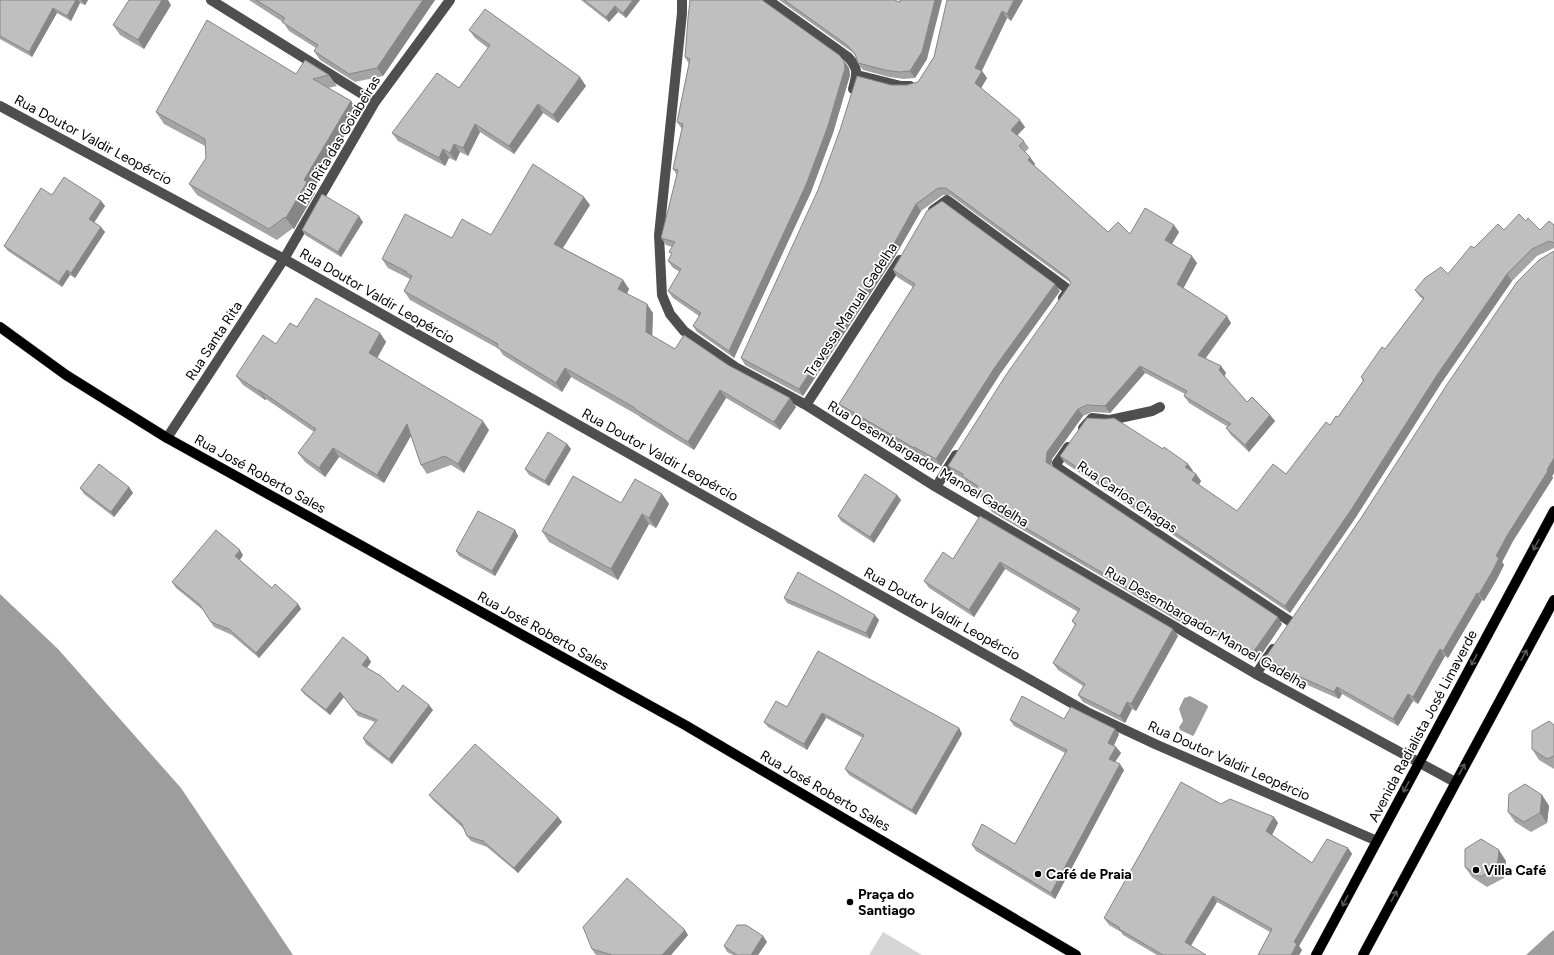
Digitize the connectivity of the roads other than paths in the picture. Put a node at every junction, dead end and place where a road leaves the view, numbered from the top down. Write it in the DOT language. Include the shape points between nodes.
graph roads {
  1 [pos="211,0"];
  2 [pos="450,0"];
  3 [pos="682,0"];
  4 [pos="768,0"];
  5 [pos="857,75"];
  6 [pos="919,84"];
  7 [pos="850,98"];
  8 [pos="375,102"];
  9 [pos="0,106"];
  10 [pos="928,214"];
  11 [pos="904,254"];
  12 [pos="284,259"];
  13 [pos="1055,309"];
  14 [pos="0,327"];
  15 [pos="806,405"];
  16 [pos="1160,407"];
  17 [pos="167,438"];
  18 [pos="960,449"];
  19 [pos="936,488"];
  20 [pos="1554,510"];
  21 [pos="1554,600"];
  22 [pos="1291,622"];
  23 [pos="1278,642"];
  24 [pos="1256,674"];
  25 [pos="1419,764"];
  26 [pos="1455,782"];
  27 [pos="1378,841"];
  28 [pos="1076,955"];
  29 [pos="1316,955"];
  30 [pos="1363,955"];
  1 -- 8 [label="street"];
  2 -- 8 [label="street, Rua Rita das Goiabeiras"];
  3 -- 15 [label="street, Rua Desembargador Manoel Gadelha" via="659,235 662,295 670,314 684,331"];
  4 -- 5 [label="street" via="848,57 855,65"];
  5 -- 6 [label="street" via="901,86"];
  5 -- 7 [label="street"];
  8 -- 12 [label="street, Rua Rita das Goiabeiras"];
  9 -- 12 [label="street, Rua Doutor Valdir Leopércio"];
  10 -- 13 [label="street" via="947,200 1069,290"];
  11 -- 15 [label="street, Travessa Manual Gadelha"];
  12 -- 17 [label="street, Rua Santa Rita"];
  12 -- 27 [label="street, Rua Doutor Valdir Leopércio" via="1089,713"];
  14 -- 17 [label="main road, Rua José Roberto Sales" via="66,375"];
  15 -- 19 [label="street, Rua Desembargador Manoel Gadelha"];
  16 -- 22 [label="street, Rua Carlos Chagas" via="1110,420 1088,420 1057,466"];
  17 -- 28 [label="main road, Rua José Roberto Sales" via="685,725"];
  18 -- 19 [label="street"];
  19 -- 24 [label="street, Rua Desembargador Manoel Gadelha"];
  20 -- 25 [label="main road, Avenida Radialista José Limaverde, one-way"];
  26 -- 21 [label="main road, one-way"];
  23 -- 24 [label="street"];
  24 -- 25 [label="street, Rua Desembargador Manoel Gadelha"];
  25 -- 26 [label="street, Rua Desembargador Manoel Gadelha"];
  25 -- 27 [label="main road, Avenida Radialista José Limaverde, one-way"];
  30 -- 26 [label="main road, one-way"];
  27 -- 29 [label="main road, Avenida Radialista José Limaverde, one-way"];
}
